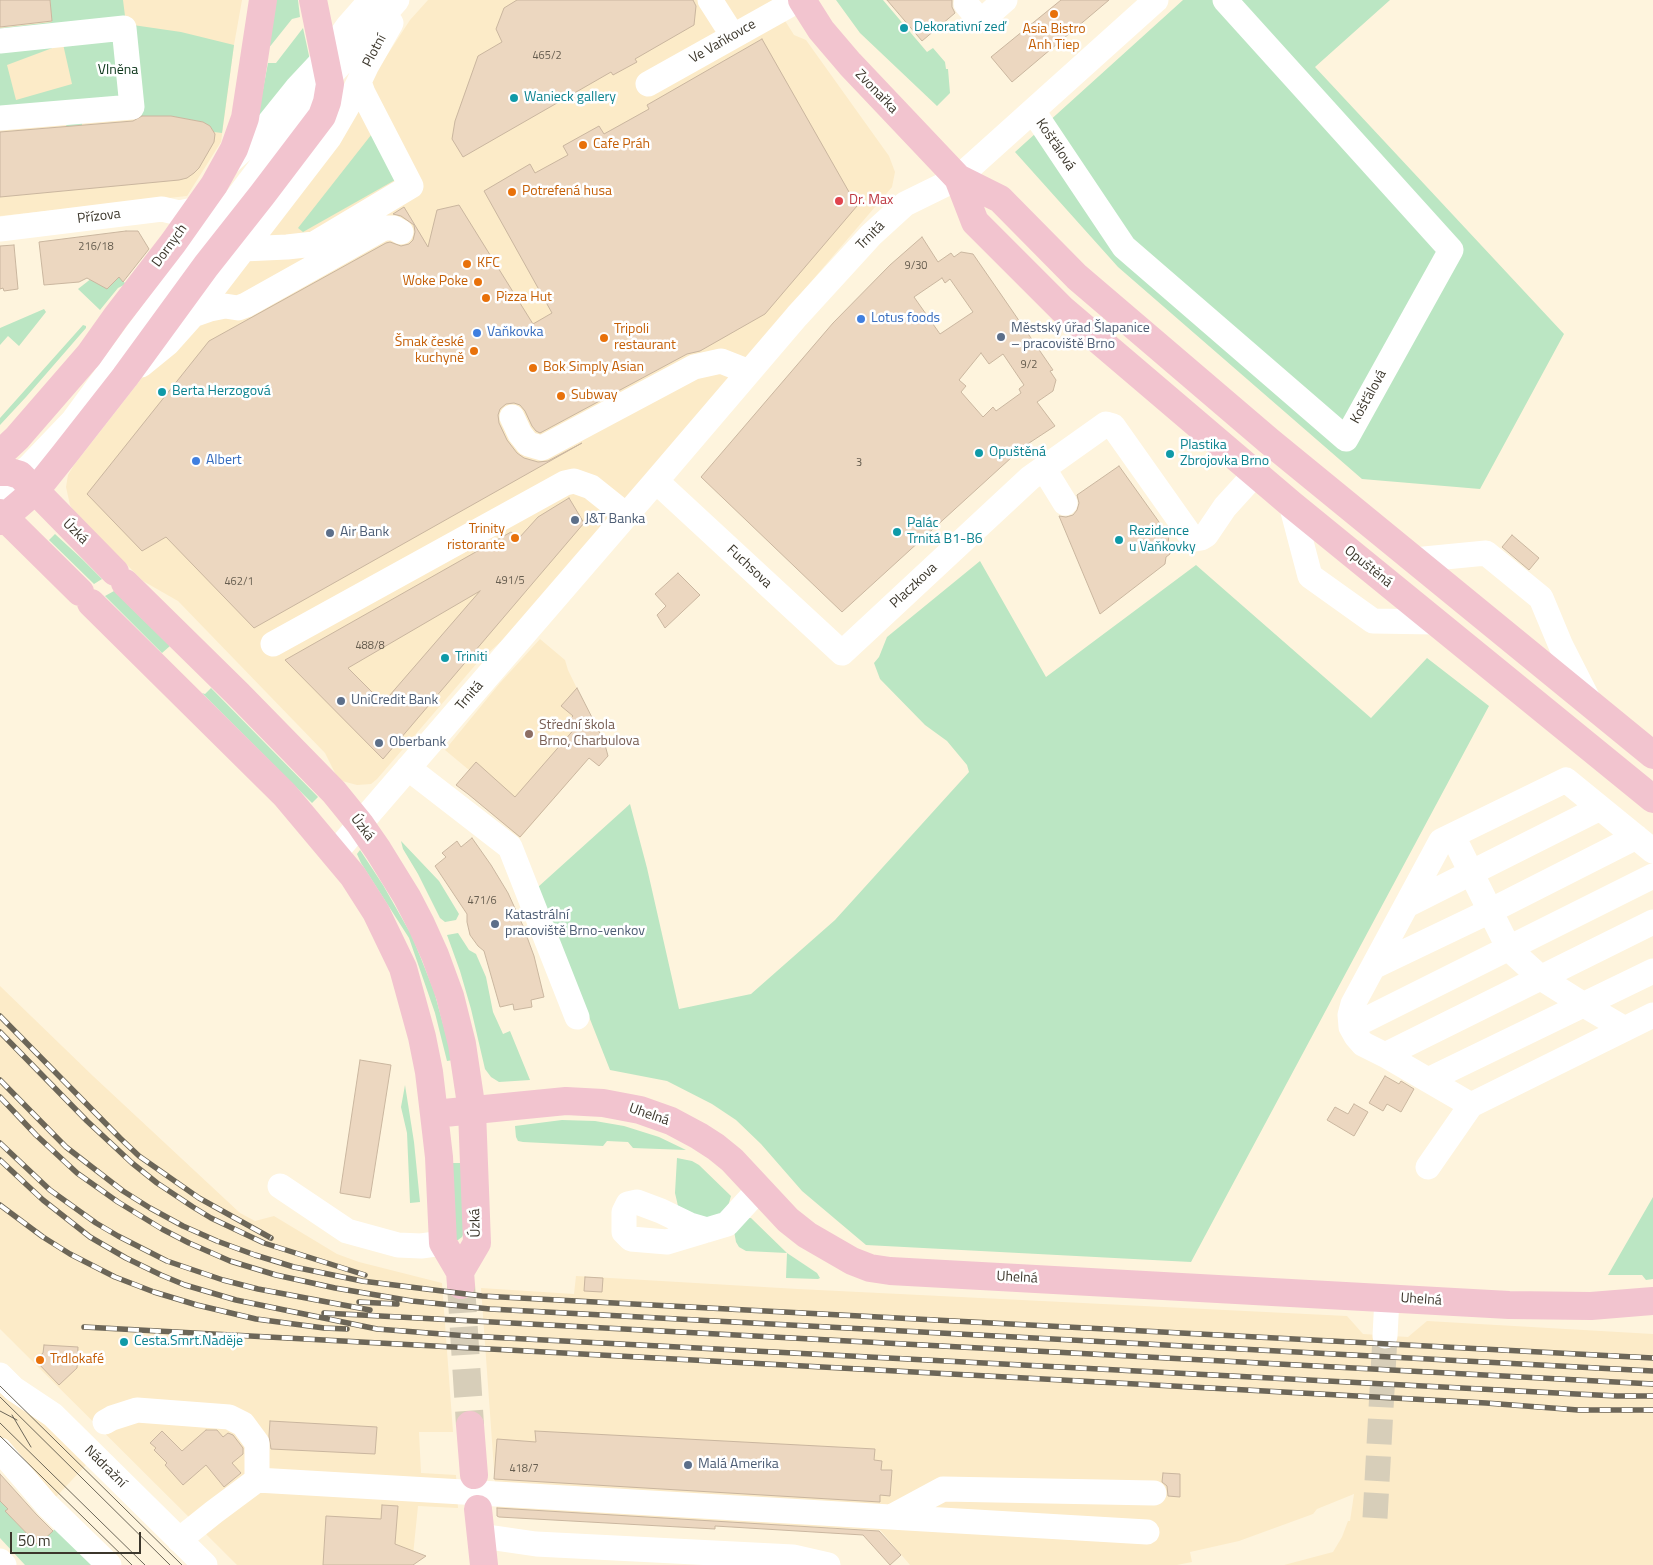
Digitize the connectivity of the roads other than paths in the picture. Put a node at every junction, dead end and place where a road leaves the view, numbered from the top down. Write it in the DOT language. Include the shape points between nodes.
graph roads {
  1 [pos="263,0"];
  2 [pos="313,0"];
  3 [pos="371,0"];
  4 [pos="384,0"];
  5 [pos="397,0"];
  6 [pos="411,0"];
  7 [pos="710,0"];
  8 [pos="798,0"];
  9 [pos="802,0"];
  10 [pos="1005,0"];
  11 [pos="1156,0"];
  12 [pos="1224,0"];
  13 [pos="966,4"];
  14 [pos="733,36"];
  15 [pos="0,41"];
  16 [pos="325,69"];
  17 [pos="359,82"];
  18 [pos="648,84"];
  19 [pos="347,107"];
  20 [pos="1033,111"];
  21 [pos="322,116"];
  22 [pos="0,118"];
  23 [pos="226,165"];
  24 [pos="958,178"];
  25 [pos="198,209"];
  26 [pos="0,229"];
  27 [pos="401,232"];
  28 [pos="243,249"];
  29 [pos="220,279"];
  30 [pos="225,306"];
  31 [pos="193,315"];
  32 [pos="749,372"];
  33 [pos="121,382"];
  34 [pos="512,417"];
  35 [pos="1037,473"];
  36 [pos="1254,474"];
  37 [pos="9,476"];
  38 [pos="656,482"];
  39 [pos="1065,503"];
  40 [pos="1290,504"];
  41 [pos="626,515"];
  42 [pos="1,517"];
  43 [pos="1414,560"];
  44 [pos="1435,622"];
  45 [pos="273,644"];
  46 [pos="842,653"];
  47 [pos="1590,703"];
  48 [pos="1653,755"];
  49 [pos="408,768"];
  50 [pos="1653,799"];
  51 [pos="1600,808"];
  52 [pos="360,824"];
  53 [pos="1453,836"];
  54 [pos="1645,844"];
  55 [pos="335,853"];
  56 [pos="1471,873"];
  57 [pos="1653,876"];
  58 [pos="1407,906"];
  59 [pos="1490,911"];
  60 [pos="1653,922"];
  61 [pos="1509,949"];
  62 [pos="1373,967"];
  63 [pos="1653,971"];
  64 [pos="1541,978"];
  65 [pos="1584,1005"];
  66 [pos="1653,1015"];
  67 [pos="577,1017"];
  68 [pos="1351,1027"];
  69 [pos="1625,1029"];
  70 [pos="1385,1055"];
  71 [pos="1428,1080"];
  72 [pos="1472,1106"];
  73 [pos="472,1111"];
  74 [pos="434,1114"];
  75 [pos="1428,1167"];
  76 [pos="280,1186"];
  77 [pos="759,1190"];
  78 [pos="707,1230"];
  79 [pos="443,1243"];
  80 [pos="1387,1298"];
  81 [pos="1653,1301"];
  82 [pos="1385,1336"];
  83 [pos="0,1375"];
  84 [pos="105,1422"];
  85 [pos="470,1425"];
  86 [pos="0,1450"];
  87 [pos="257,1480"];
  88 [pos="466,1484"];
  89 [pos="1154,1493"];
  90 [pos="487,1502"];
  91 [pos="891,1518"];
  92 [pos="1147,1532"];
  93 [pos="481,1536"];
  94 [pos="179,1540"];
  95 [pos="537,1555"];
  96 [pos="0,1561"];
  97 [pos="4,1565"];
  98 [pos="109,1565"];
  99 [pos="205,1565"];
  100 [pos="484,1565"];
  101 [pos="828,1565"];
  1 -- 23 [label="main road, Dornych" via="245,118"];
  2 -- 16 [label="main road, Dornych"];
  3 -- 16 [label="street" via="348,26"];
  4 -- 16 [label="street"];
  5 -- 16 [label="street"];
  6 -- 17 [label="street, Plotní" via="385,33"];
  7 -- 14 [label="street"];
  8 -- 14 [label="street, Ve Vaňkovce"];
  9 -- 24 [label="main road, Zvonařka" via="850,64"];
  10 -- 13 [label="street" via="982,18 977,17"];
  11 -- 20 [label="street, Trnitá"];
  12 -- 20 [label="street, Košťálová" via="1451,250 1346,439 1124,247"];
  14 -- 18 [label="street, Ve Vaňkovce"];
  15 -- 22 [label="street" via="124,28 132,107"];
  16 -- 21 [label="main road, Dornych" via="329,91"];
  16 -- 23 [label="street" via="297,88 260,134"];
  16 -- 37 [label="street" via="225,214 73,421"];
  17 -- 19 [label="street, Plotní"];
  17 -- 28 [label="street" via="411,186 314,244"];
  19 -- 21 [label="street"];
  19 -- 28 [label="street, Dornych" via="329,138"];
  20 -- 24 [label="street, Trnitá"];
  21 -- 33 [label="main road, Dornych"];
  23 -- 25 [label="main road, Dornych"];
  24 -- 32 [label="street, Trnitá" via="905,204 871,235"];
  24 -- 36 [label="main road, Opuštěná" via="975,222 1062,309"];
  24 -- 43 [label="main road" via="1000,199 1077,277"];
  25 -- 26 [label="street, Přízova" via="179,213 162,209"];
  25 -- 37 [label="main road, Dornych" via="89,355 18,438"];
  27 -- 30 [label="street" via="394,228 380,230 246,305 238,308"];
  28 -- 29 [label="street, Dornych"];
  29 -- 30 [label="street"];
  29 -- 31 [label="street, Dornych"];
  30 -- 31 [label="street"];
  31 -- 33 [label="street, Dornych" via="168,343"];
  32 -- 34 [label="street" via="721,360 694,367 542,448 528,444"];
  32 -- 38 [label="street, Trnitá"];
  33 -- 37 [label="main road, Dornych"];
  35 -- 36 [label="street, Placzkova" via="1106,424 1113,426 1195,539 1210,530"];
  35 -- 39 [label="street"];
  35 -- 46 [label="street, Placzkova"];
  36 -- 40 [label="main road, Opuštěná"];
  37 -- 42 [label="main road, Dornych"];
  37 -- 52 [label="main road, Úzká" via="120,578 300,756"];
  38 -- 41 [label="street, Trnitá"];
  38 -- 46 [label="street, Fuchsova"];
  40 -- 44 [label="main road, Opuštěná"];
  40 -- 44 [label="street" via="1310,576 1373,621"];
  41 -- 45 [label="street" via="591,487 574,481 565,483"];
  41 -- 49 [label="street, Trnitá"];
  42 -- 55 [label="main road, Úzká" via="284,795"];
  43 -- 47 [label="main road"];
  43 -- 47 [label="street" via="1486,553 1493,558 1541,598"];
  44 -- 50 [label="main road, Opuštěná"];
  47 -- 48 [label="main road"];
  49 -- 52 [label="street, Trnitá"];
  49 -- 67 [label="street" via="510,847"];
  51 -- 53 [label="street" via="1566,780"];
  51 -- 54 [label="street"];
  51 -- 56 [label="street"];
  52 -- 55 [label="street, Trnitá"];
  52 -- 73 [label="main road, Úzká" via="407,898 435,955 462,1044"];
  53 -- 56 [label="street"];
  53 -- 58 [label="street" via="1441,841"];
  54 -- 59 [label="street"];
  55 -- 74 [label="main road, Úzká" via="376,912 403,968 428,1061"];
  56 -- 58 [label="street"];
  56 -- 59 [label="street"];
  57 -- 61 [label="street"];
  58 -- 62 [label="street"];
  59 -- 61 [label="street"];
  59 -- 62 [label="street"];
  60 -- 64 [label="street"];
  61 -- 64 [label="street"];
  61 -- 68 [label="street"];
  62 -- 68 [label="street" via="1353,1004"];
  63 -- 65 [label="street"];
  64 -- 65 [label="street"];
  64 -- 70 [label="street"];
  65 -- 69 [label="street"];
  65 -- 71 [label="street"];
  66 -- 69 [label="street"];
  68 -- 70 [label="street" via="1363,1044"];
  69 -- 72 [label="street"];
  70 -- 71 [label="street"];
  71 -- 72 [label="street"];
  72 -- 75 [label="street"];
  73 -- 74 [label="main road, Uhelná"];
  73 -- 77 [label="main road, Uhelná" via="566,1101 640,1110 699,1136 732,1160"];
  73 -- 79 [label="main road, Úzká" via="478,1243 460,1279"];
  74 -- 79 [label="main road, Úzká"];
  76 -- 79 [label="street" via="347,1231 398,1246"];
  77 -- 78 [label="street" via="727,1224"];
  77 -- 80 [label="main road, Uhelná" via="807,1235 870,1268"];
  80 -- 81 [label="main road, Uhelná" via="1591,1306"];
  80 -- 82 [label="street"];
  83 -- 94 [label="street, Nádražní" via="14,1389 53,1415"];
  84 -- 87 [label="street" via="137,1410 229,1417 243,1424 257,1444"];
  85 -- 88 [label="main road"];
  86 -- 98 [label="street" via="47,1505"];
  87 -- 88 [label="street"];
  87 -- 94 [label="street"];
  88 -- 90 [label="street"];
  89 -- 91 [label="street" via="943,1489"];
  90 -- 91 [label="street"];
  90 -- 93 [label="main road"];
  91 -- 92 [label="street"];
  93 -- 95 [label="street"];
  93 -- 100 [label="main road"];
  94 -- 99 [label="street, Nádražní"];
  95 -- 101 [label="street" via="793,1557"];
  96 -- 97 [label="street"];
}
